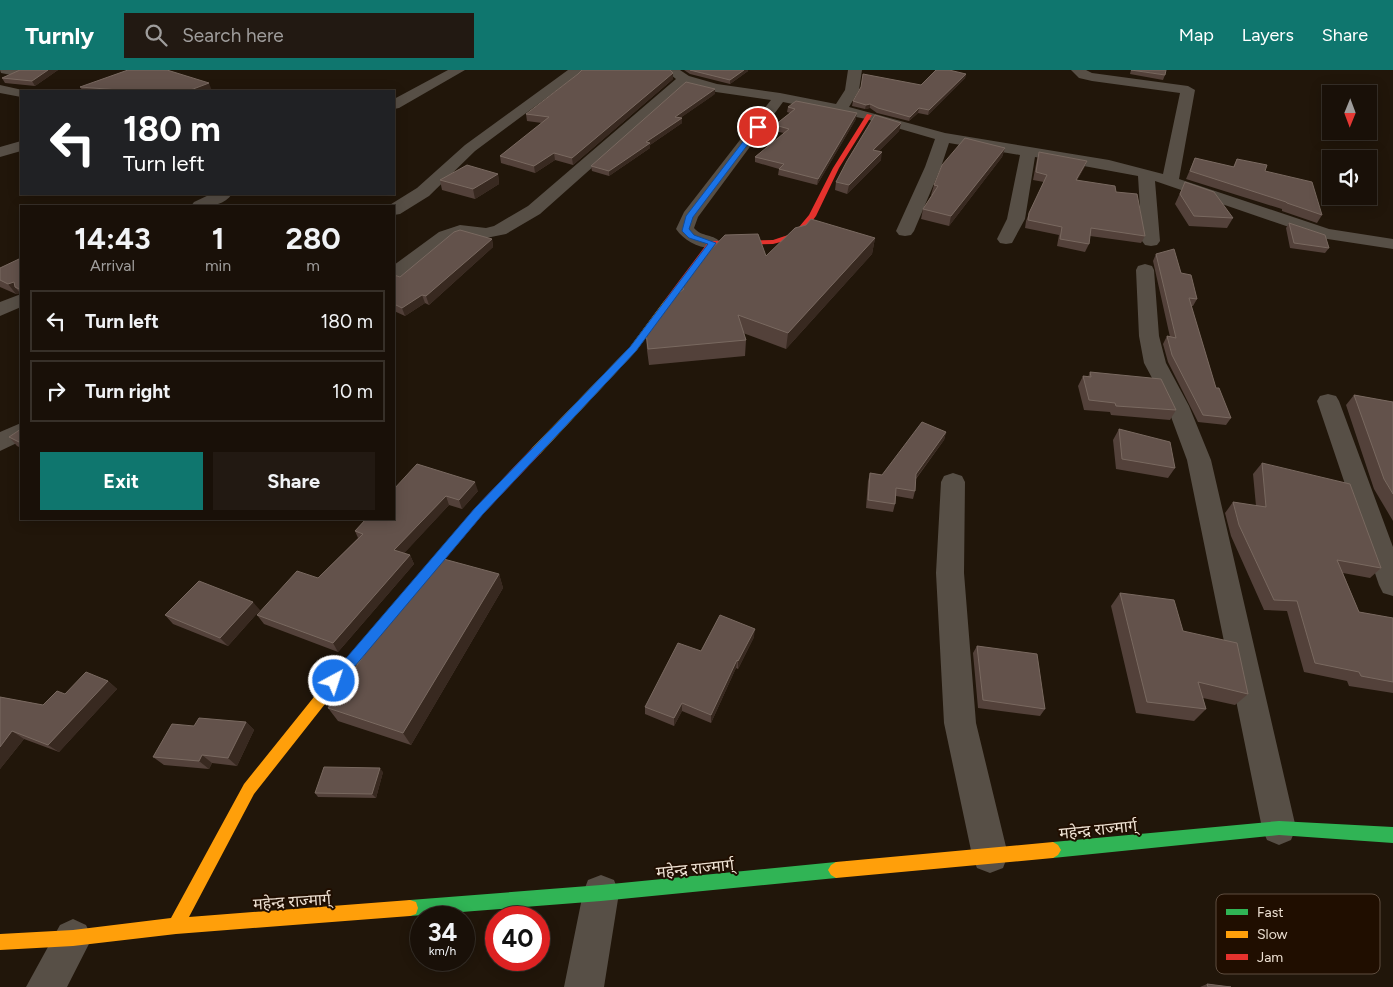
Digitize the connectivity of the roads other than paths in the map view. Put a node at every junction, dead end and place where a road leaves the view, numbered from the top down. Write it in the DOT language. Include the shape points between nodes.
graph roads {
  1 [pos="458,70"];
  2 [pos="577,70"];
  3 [pos="855,70"];
  4 [pos="1078,70"];
  5 [pos="14,71"];
  6 [pos="678,75"];
  7 [pos="0,79"];
  8 [pos="0,89"];
  9 [pos="20,93"];
  10 [pos="780,97"];
  11 [pos="395,103"];
  12 [pos="840,109"];
  13 [pos="869,115"];
  14 [pos="943,137"];
  15 [pos="20,146"];
  16 [pos="0,152"];
  17 [pos="1028,152"];
  18 [pos="1146,173"];
  19 [pos="1170,181"];
  20 [pos="222,195"];
  21 [pos="202,205"];
  22 [pos="395,209"];
  23 [pos="904,231"];
  24 [pos="1006,239"];
  25 [pos="1151,242"];
  26 [pos="712,243"];
  27 [pos="1393,244"];
  28 [pos="1146,270"];
  29 [pos="395,273"];
  30 [pos="20,300"];
  31 [pos="0,310"];
  32 [pos="1328,401"];
  33 [pos="20,432"];
  34 [pos="0,443"];
  35 [pos="953,482"];
  36 [pos="1393,585"];
  37 [pos="1279,828"];
  38 [pos="1393,835"];
  39 [pos="990,855"];
  40 [pos="601,893"];
  41 [pos="176,926"];
  42 [pos="73,938"];
  43 [pos="0,942"];
  44 [pos="46,987"];
  45 [pos="584,987"];
  1 -- 11 [label="street"];
  2 -- 22 [label="street" via="470,148 423,192"];
  3 -- 12 [label="street" via="852,90"];
  4 -- 19 [label="street" via="1092,77 1188,84"];
  5 -- 7 [label="street"];
  6 -- 10 [label="street" via="716,88"];
  6 -- 29 [label="street" via="534,210 500,230 486,233 460,230 445,236"];
  8 -- 9 [label="street"];
  10 -- 12 [label="street"];
  10 -- 26 [label="street" via="690,216 685,229 692,237"];
  12 -- 13 [label="street"];
  13 -- 14 [label="street"];
  13 -- 26 [label="main road" via="836,168 812,216 797,235 773,242"];
  14 -- 17 [label="street"];
  14 -- 23 [label="street"];
  15 -- 16 [label="street"];
  17 -- 18 [label="street"];
  17 -- 24 [label="street" via="1016,219"];
  18 -- 19 [label="street"];
  18 -- 25 [label="street"];
  19 -- 27 [label="street" via="1225,203 1327,234"];
  20 -- 21 [label="street"];
  26 -- 41 [label="main road" via="633,349 479,511 328,688 249,789"];
  28 -- 37 [label="street" via="1149,336 1155,363 1178,406 1199,460"];
  30 -- 31 [label="street"];
  32 -- 36 [label="street"];
  33 -- 34 [label="street"];
  35 -- 39 [label="street" via="950,574 960,723"];
  37 -- 38 [label="main road, महेन्द्र राज्मार्ग्"];
  37 -- 39 [label="main road, महेन्द्र राज्मार्ग्"];
  39 -- 40 [label="main road, महेन्द्र राज्मार्ग्"];
  40 -- 41 [label="main road, महेन्द्र राज्मार्ग्"];
  40 -- 45 [label="street"];
  41 -- 42 [label="main road, महेन्द्र राज्मार्ग्"];
  42 -- 43 [label="main road, महेन्द्र राज्मार्ग्"];
  42 -- 44 [label="street"];
}
